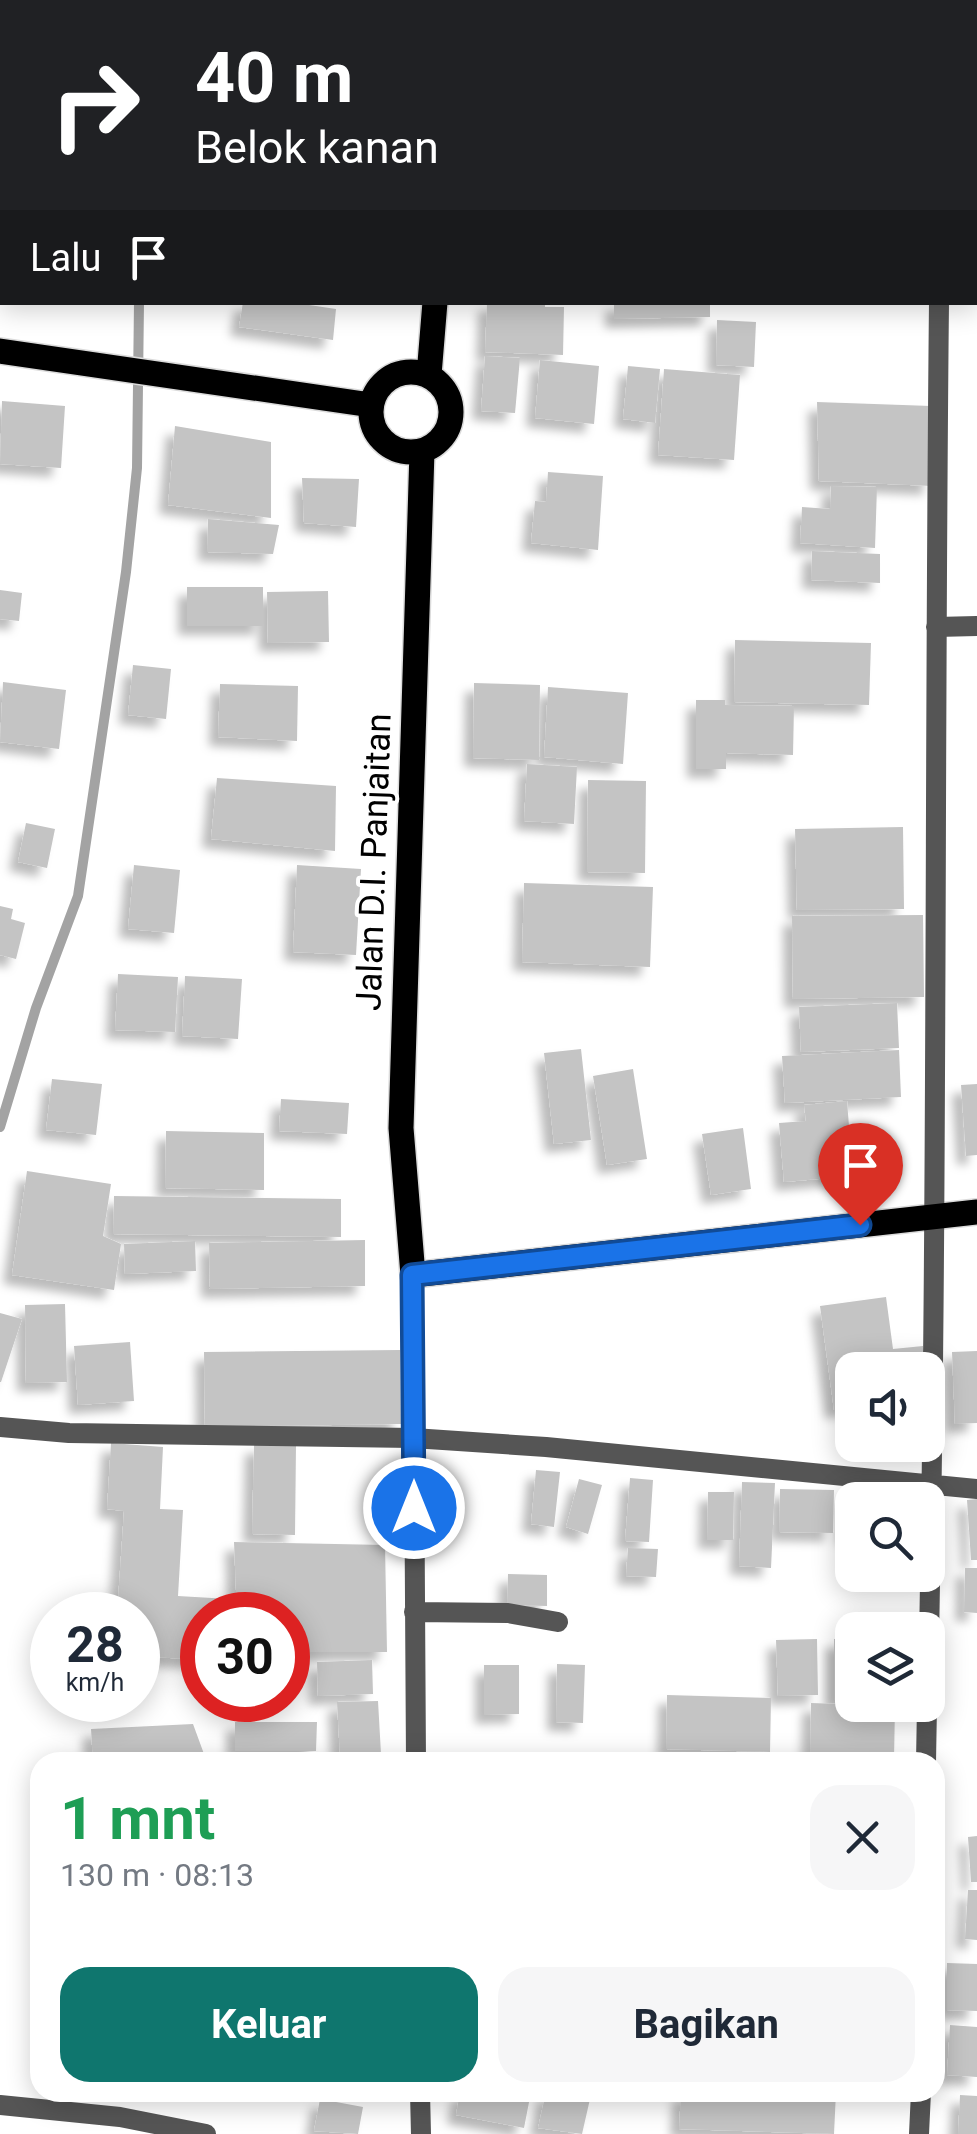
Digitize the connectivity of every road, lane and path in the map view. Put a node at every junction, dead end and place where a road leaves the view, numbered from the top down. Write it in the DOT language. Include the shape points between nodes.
graph roads {
  1 [pos="434,305"];
  2 [pos="939,305"];
  3 [pos="0,350"];
  4 [pos="429,375"];
  5 [pos="371,405"];
  6 [pos="422,451"];
  7 [pos="977,626"];
  8 [pos="936,627"];
  9 [pos="977,1212"];
  10 [pos="935,1217"];
  11 [pos="412,1275"];
  12 [pos="0,1426"];
  13 [pos="413,1438"];
  14 [pos="922,1482"];
  15 [pos="932,1482"];
  16 [pos="945,1485"];
  17 [pos="977,1489"];
  18 [pos="414,1612"];
  19 [pos="558,1622"];
  20 [pos="927,1722"];
  21 [pos="416,1752"];
  22 [pos="926,1752"];
  23 [pos="420,2102"];
  24 [pos="920,2102"];
  25 [pos="0,2105"];
  26 [pos="206,2134"];
  27 [pos="421,2134"];
  28 [pos="919,2134"];
  1 -- 4 [label="main road"];
  2 -- 8 [label="street"];
  3 -- 5 [label="main road"];
  4 -- 5 [label="main road" via="392,376"];
  4 -- 6 [label="main road" via="452,409 444,436"];
  5 -- 6 [label="main road" via="373,426 384,442 402,452"];
  6 -- 11 [label="main road, Jalan D.I. Panjaitan" via="401,1128"];
  7 -- 8 [label="street"];
  8 -- 10 [label="street"];
  9 -- 10 [label="main road"];
  10 -- 11 [label="main road"];
  10 -- 15 [label="street"];
  11 -- 13 [label="street"];
  12 -- 13 [label="street" via="68,1433"];
  13 -- 14 [label="street"];
  13 -- 18 [label="street"];
  16 -- 17 [label="street"];
  18 -- 19 [label="street" via="508,1613"];
  18 -- 21 [label="street"];
  20 -- 22 [label="street"];
  23 -- 27 [label="street"];
  24 -- 28 [label="street"];
  25 -- 26 [label="street" via="120,2116"];
}
